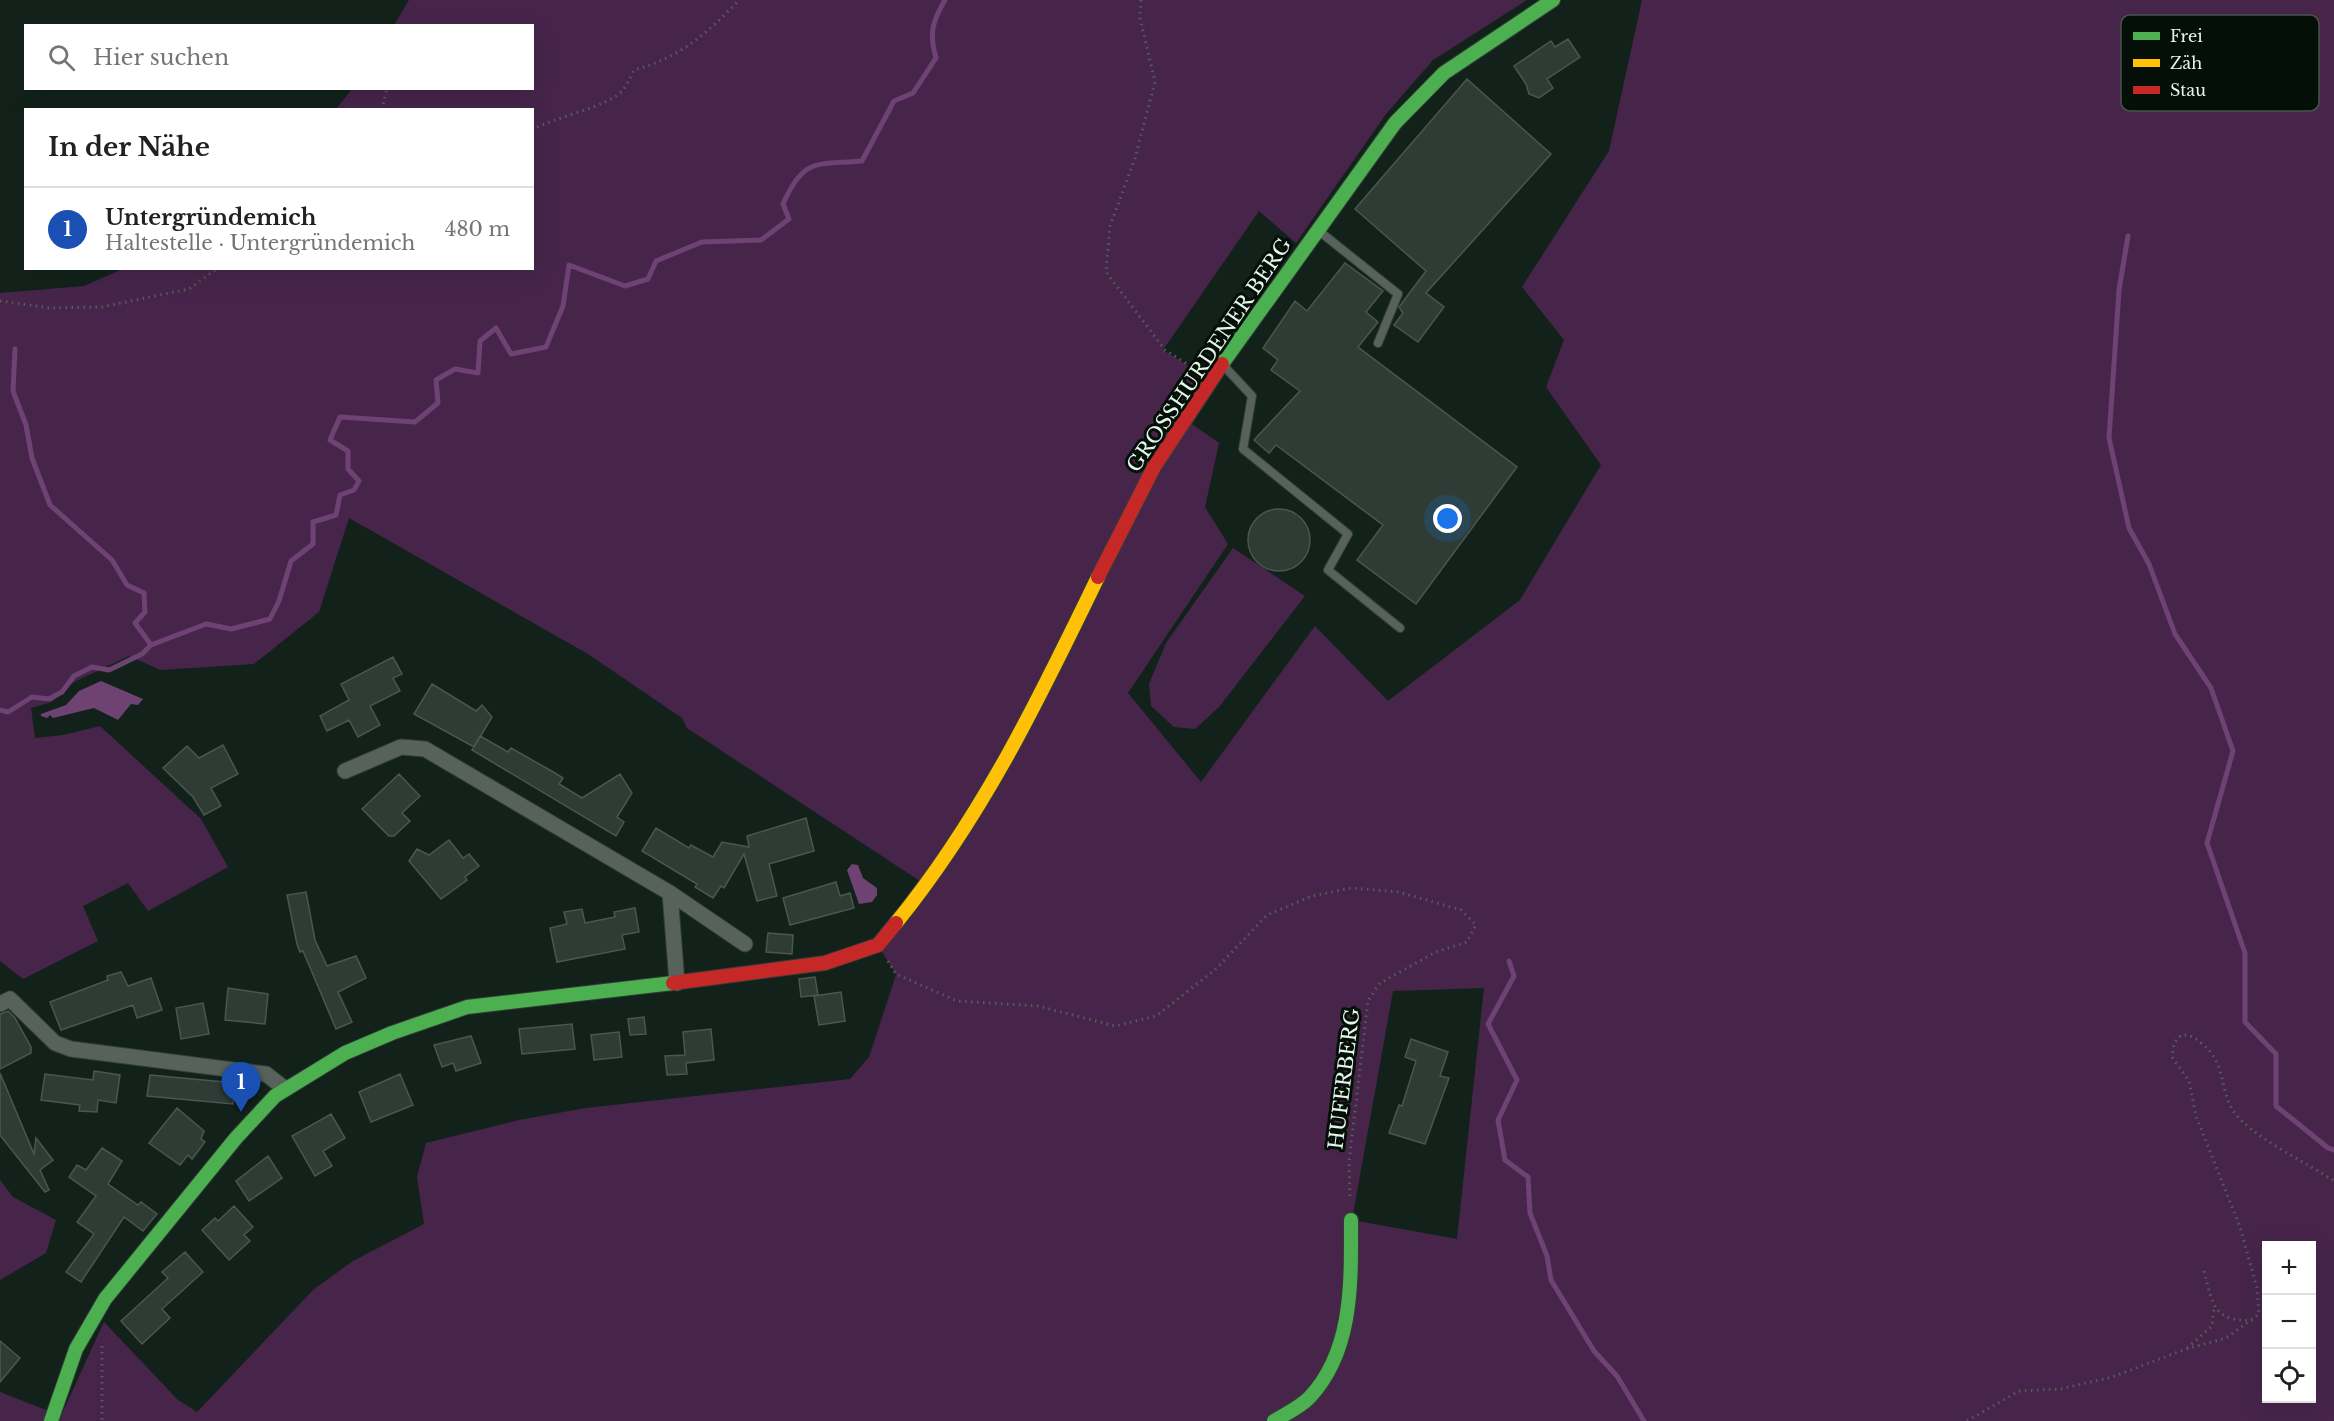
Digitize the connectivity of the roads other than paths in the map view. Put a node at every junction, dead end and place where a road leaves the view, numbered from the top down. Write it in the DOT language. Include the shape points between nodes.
graph roads {
  1 [pos="1553,0"];
  2 [pos="1317,230"];
  3 [pos="1378,343"];
  4 [pos="1222,364"];
  5 [pos="1400,628"];
  6 [pos="345,771"];
  7 [pos="670,893"];
  8 [pos="746,944"];
  9 [pos="677,984"];
  10 [pos="0,1004"];
  11 [pos="284,1088"];
  12 [pos="1351,1220"];
  13 [pos="51,1421"];
  14 [pos="1274,1421"];
  1 -- 2 [label="street, GROSSHURDENER BERG" via="1444,73 1395,123"];
  2 -- 3 [label="lane" via="1398,294"];
  2 -- 4 [label="street, GROSSHURDENER BERG"];
  4 -- 5 [label="lane" via="1252,396 1243,449 1348,534 1328,570"];
  4 -- 9 [label="street, GROSSHURDENER BERG" via="1154,468 1114,541 1032,715 997,777 926,886 878,945 825,963"];
  6 -- 7 [label="street" via="401,747 425,749"];
  7 -- 8 [label="street"];
  7 -- 9 [label="street"];
  9 -- 11 [label="street" via="467,1006 345,1053"];
  10 -- 11 [label="street" via="10,999 55,1043 71,1049 266,1074"];
  11 -- 13 [label="street" via="236,1138 102,1302 62,1380"];
  12 -- 14 [label="street" via="1351,1296 1334,1362 1308,1399"];
}
